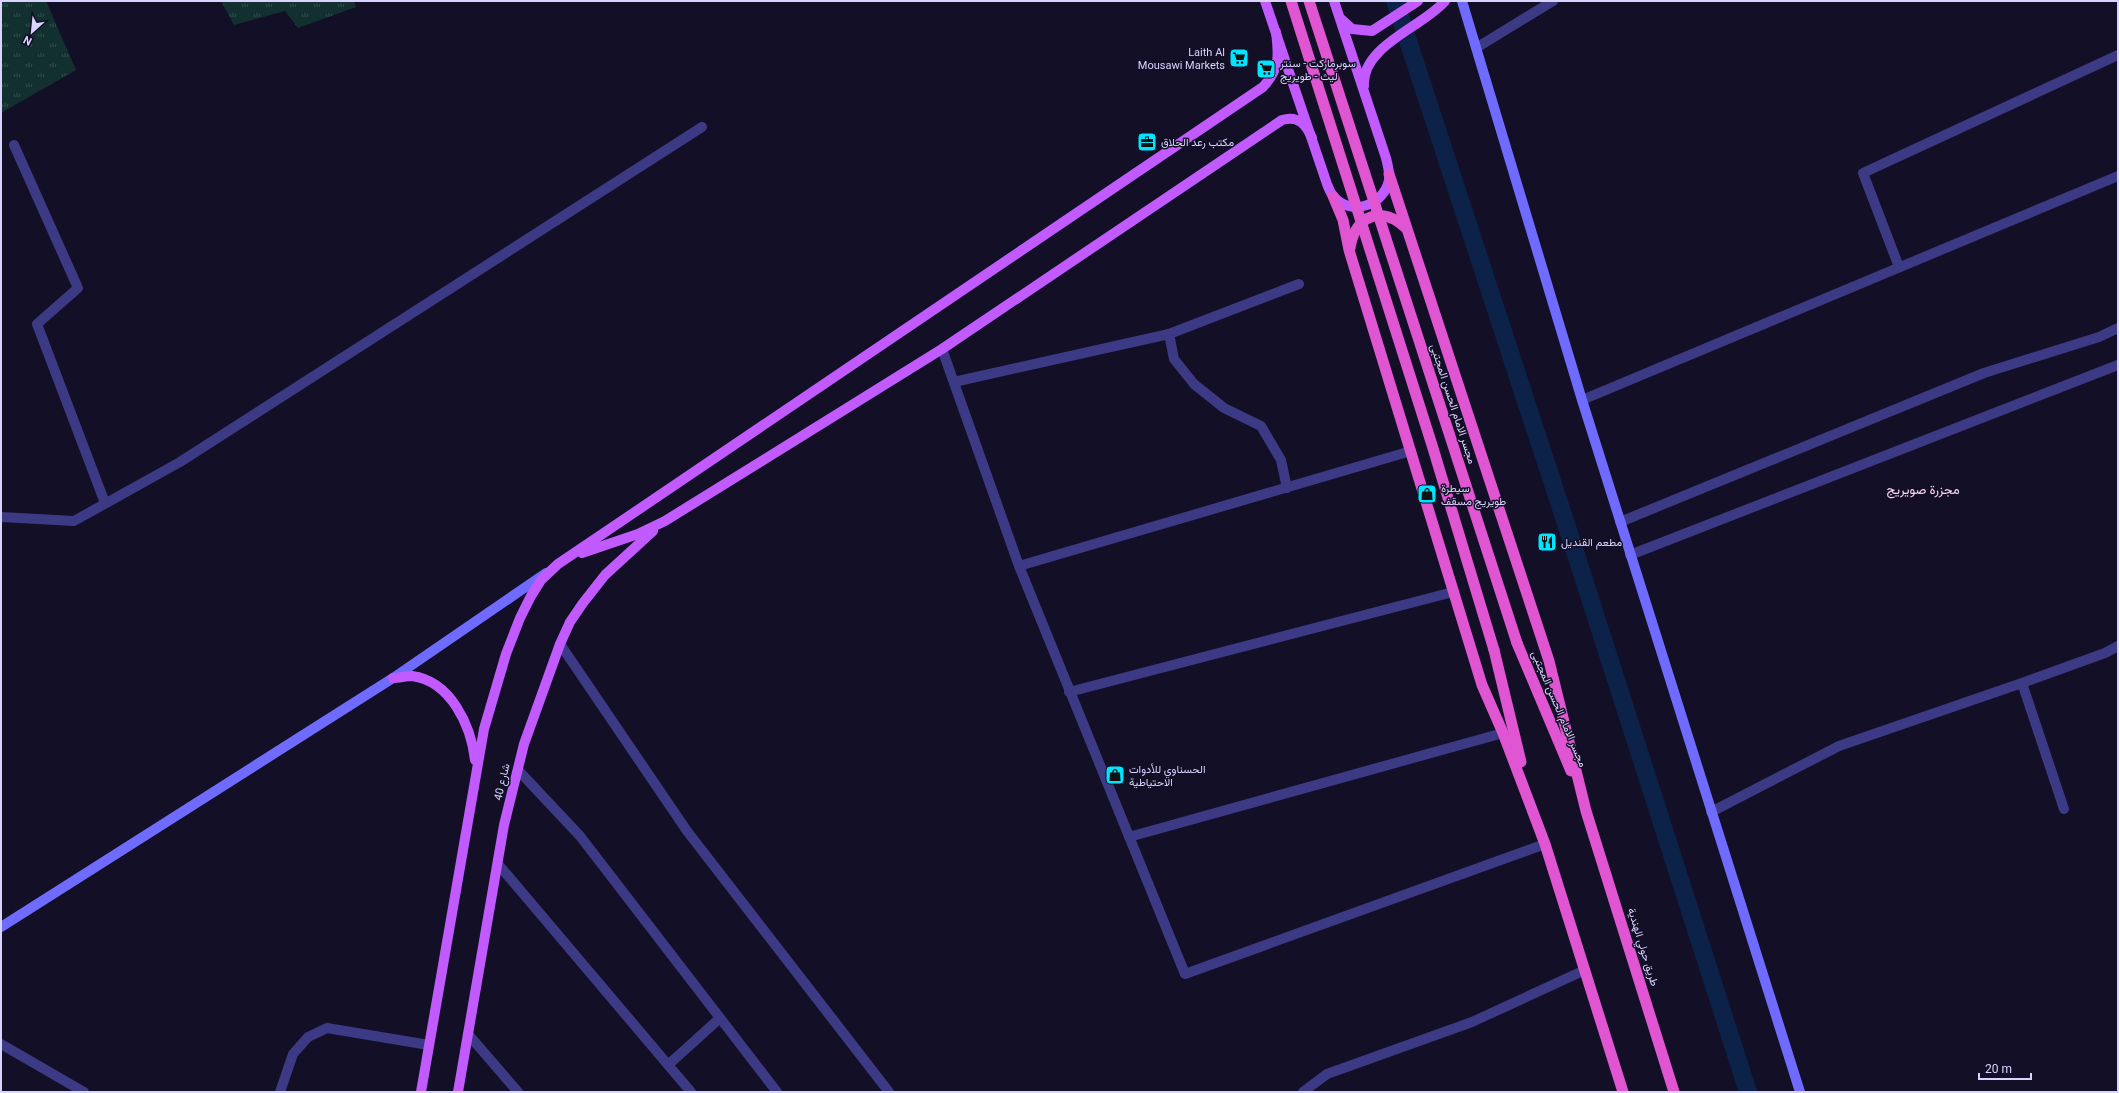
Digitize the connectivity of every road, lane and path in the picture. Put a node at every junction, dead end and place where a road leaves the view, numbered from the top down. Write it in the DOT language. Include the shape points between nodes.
graph roads {
  1 [pos="1265,1"];
  2 [pos="1291,1"];
  3 [pos="1309,1"];
  4 [pos="1334,1"];
  5 [pos="1418,1"];
  6 [pos="1446,1"];
  7 [pos="1462,1"];
  8 [pos="1553,1"];
  9 [pos="1339,14"];
  10 [pos="1276,32"];
  11 [pos="1476,48"];
  12 [pos="2118,55"];
  13 [pos="1365,94"];
  14 [pos="702,127"];
  15 [pos="1312,138"];
  16 [pos="14,144"];
  17 [pos="1389,174"];
  18 [pos="2118,176"];
  19 [pos="1333,196"];
  20 [pos="1407,228"];
  21 [pos="1349,250"];
  22 [pos="1899,267"];
  23 [pos="1299,284"];
  24 [pos="2118,328"];
  25 [pos="1169,334"];
  26 [pos="942,349"];
  27 [pos="2118,365"];
  28 [pos="954,382"];
  29 [pos="1582,400"];
  30 [pos="1411,451"];
  31 [pos="1287,488"];
  32 [pos="105,503"];
  33 [pos="1,517"];
  34 [pos="665,521"];
  35 [pos="1620,522"];
  36 [pos="1630,555"];
  37 [pos="558,564"];
  38 [pos="1019,566"];
  39 [pos="1453,592"];
  40 [pos="560,644"];
  41 [pos="2118,646"];
  42 [pos="393,678"];
  43 [pos="2022,683"];
  44 [pos="1069,692"];
  45 [pos="1503,733"];
  46 [pos="477,769"];
  47 [pos="518,770"];
  48 [pos="2064,809"];
  49 [pos="1586,811"];
  50 [pos="1711,812"];
  51 [pos="1536,818"];
  52 [pos="1129,837"];
  53 [pos="1545,844"];
  54 [pos="498,864"];
  55 [pos="1,928"];
  56 [pos="1585,970"];
  57 [pos="720,1018"];
  58 [pos="468,1034"];
  59 [pos="1,1044"];
  60 [pos="429,1044"];
  61 [pos="668,1065"];
  62 [pos="84,1092"];
  63 [pos="280,1092"];
  64 [pos="421,1092"];
  65 [pos="458,1092"];
  66 [pos="518,1092"];
  67 [pos="691,1092"];
  68 [pos="777,1092"];
  69 [pos="889,1092"];
  70 [pos="1303,1092"];
  71 [pos="1623,1092"];
  72 [pos="1674,1092"];
  73 [pos="1800,1092"];
  1 -- 10 [label="main road"];
  2 -- 51 [label="highway, bridge" via="1494,650"];
  3 -- 49 [label="highway, مجسر الامام الحسن المجتبى, bridge" via="1517,643"];
  4 -- 9 [label="main road"];
  5 -- 9 [label="main road" via="1372,31 1352,29 1343,23"];
  6 -- 13 [label="main road" via="1434,13 1383,47 1374,57 1366,71"];
  7 -- 11 [label="main road"];
  8 -- 11 [label="street"];
  9 -- 13 [label="main road"];
  10 -- 15 [label="main road"];
  10 -- 37 [label="main road" via="1276,68 1263,88"];
  11 -- 29 [label="main road"];
  12 -- 22 [label="street" via="1863,173"];
  13 -- 17 [label="main road"];
  14 -- 32 [label="street" via="180,462"];
  15 -- 19 [label="main road"];
  15 -- 26 [label="main road" via="1302,122 1290,118 1282,120"];
  16 -- 32 [label="street" via="78,288 37,324"];
  17 -- 19 [label="main road" via="1383,194 1373,203 1360,207 1346,205"];
  17 -- 20 [label="highway"];
  18 -- 22 [label="street"];
  19 -- 21 [label="highway" via="1343,220"];
  20 -- 21 [label="highway" via="1388,216 1373,216 1360,223"];
  20 -- 49 [label="highway" via="1549,660"];
  21 -- 30 [label="highway"];
  22 -- 29 [label="street"];
  23 -- 25 [label="street"];
  24 -- 35 [label="street" via="2099,337 1984,373"];
  25 -- 28 [label="street"];
  25 -- 31 [label="street" via="1174,359 1194,384 1224,408 1261,426 1281,460"];
  26 -- 28 [label="street"];
  26 -- 34 [label="main road"];
  27 -- 36 [label="street"];
  28 -- 38 [label="street"];
  29 -- 35 [label="main road"];
  30 -- 31 [label="street"];
  30 -- 39 [label="highway"];
  31 -- 38 [label="street"];
  32 -- 33 [label="street" via="74,520"];
  34 -- 37 [label="main road"];
  34 -- 40 [label="main road, شارع 40" via="605,575 582,603"];
  35 -- 36 [label="main road"];
  36 -- 50 [label="main road"];
  37 -- 42 [label="main road"];
  37 -- 46 [label="main road" via="530,596 520,618 506,654 484,729"];
  38 -- 44 [label="street"];
  39 -- 44 [label="street"];
  39 -- 45 [label="highway" via="1482,685"];
  40 -- 47 [label="main road, شارع 40" via="524,744"];
  40 -- 69 [label="street" via="686,831"];
  41 -- 43 [label="street"];
  42 -- 46 [label="main road" via="411,676 429,681 445,694 470,730"];
  42 -- 55 [label="main road"];
  43 -- 48 [label="street"];
  43 -- 50 [label="street" via="1839,746"];
  44 -- 52 [label="street"];
  45 -- 51 [label="highway"];
  45 -- 52 [label="street"];
  46 -- 60 [label="main road"];
  47 -- 54 [label="main road, شارع 40"];
  47 -- 57 [label="street" via="580,836"];
  49 -- 72 [label="highway, طريق حولي الهندية"];
  50 -- 73 [label="main road"];
  51 -- 53 [label="highway"];
  52 -- 53 [label="street" via="1185,974"];
  53 -- 56 [label="highway"];
  54 -- 58 [label="main road, شارع 40"];
  54 -- 61 [label="street"];
  56 -- 70 [label="street" via="1472,1022 1327,1074"];
  56 -- 71 [label="highway"];
  57 -- 61 [label="street"];
  57 -- 68 [label="street"];
  58 -- 65 [label="main road, شارع 40"];
  58 -- 66 [label="street"];
  59 -- 62 [label="street"];
  60 -- 63 [label="street" via="326,1028 308,1036 293,1054"];
  60 -- 64 [label="main road"];
  61 -- 67 [label="street"];
}
